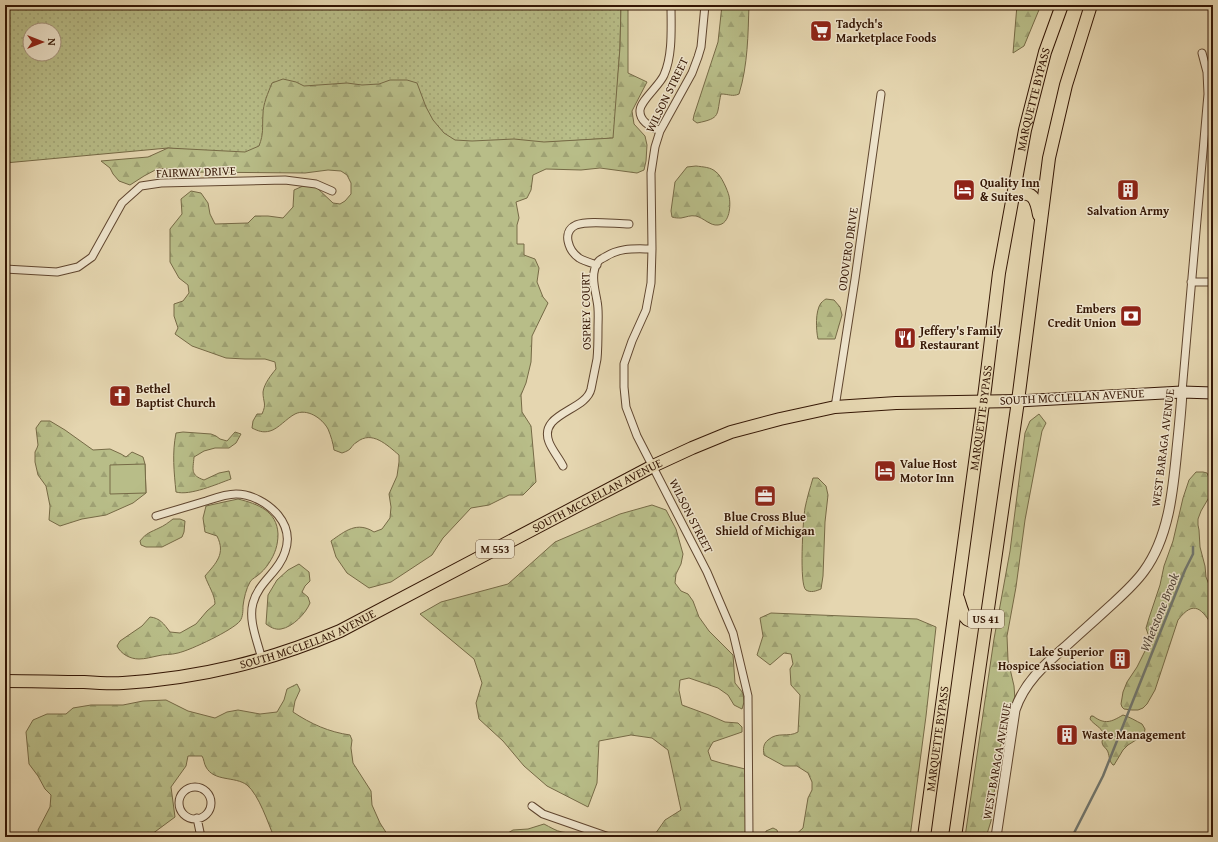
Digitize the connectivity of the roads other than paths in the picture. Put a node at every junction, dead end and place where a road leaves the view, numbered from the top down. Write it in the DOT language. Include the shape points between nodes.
graph roads {
  1 [pos="671,5"];
  2 [pos="705,5"];
  3 [pos="1062,5"];
  4 [pos="1091,5"];
  5 [pos="1202,53"];
  6 [pos="881,94"];
  7 [pos="660,131"];
  8 [pos="332,191"];
  9 [pos="1013,195"];
  10 [pos="1041,222"];
  11 [pos="629,224"];
  12 [pos="652,249"];
  13 [pos="597,264"];
  14 [pos="5,269"];
  15 [pos="1192,282"];
  16 [pos="1213,282"];
  17 [pos="1182,392"];
  18 [pos="1213,393"];
  19 [pos="1018,401"];
  20 [pos="983,402"];
  21 [pos="835,408"];
  22 [pos="563,466"];
  23 [pos="653,466"];
  24 [pos="156,516"];
  25 [pos="957,595"];
  26 [pos="986,618"];
  27 [pos="262,660"];
  28 [pos="5,681"];
  29 [pos="532,806"];
  30 [pos="197,818"];
  31 [pos="201,837"];
  32 [pos="610,837"];
  33 [pos="749,837"];
  34 [pos="924,837"];
  35 [pos="955,837"];
  36 [pos="996,837"];
  1 -- 7 [label="street" via="668,67 664,77 640,110 642,119"];
  2 -- 7 [label="street, WILSON STREET" via="698,57"];
  3 -- 9 [label="main road, MARQUETTE BYPASS / US 41" via="1043,59 1025,130"];
  4 -- 10 [label="main road, US 41" via="1066,85 1054,136"];
  5 -- 15 [label="street, WEST BARAGA AVENUE" via="1207,72 1208,94"];
  6 -- 21 [label="street, ODOVERO DRIVE"];
  7 -- 12 [label="street, WILSON STREET" via="651,173"];
  8 -- 14 [label="street, FAIRWAY DRIVE" via="316,184 285,180 161,183 141,186 122,203 92,257 78,267 56,272"];
  9 -- 10 [label="main road" via="1022,193 1033,196"];
  9 -- 20 [label="main road, MARQUETTE BYPASS / US 41" via="999,273"];
  10 -- 19 [label="main road, US 41"];
  11 -- 13 [label="street" via="584,223 570,230 567,238 574,254"];
  12 -- 13 [label="street, OSPREY COURT" via="615,251"];
  12 -- 23 [label="street, WILSON STREET" via="651,283 646,310 624,364 624,387 626,407 637,436"];
  13 -- 22 [label="street, OSPREY COURT" via="594,271 598,315 597,358 590,392 585,400 558,417 548,432 549,442"];
  15 -- 16 [label="street"];
  15 -- 17 [label="street, WEST BARAGA AVENUE"];
  17 -- 18 [label="main road, SOUTH MCCLELLAN AVENUE"];
  17 -- 19 [label="main road, SOUTH MCCLELLAN AVENUE"];
  17 -- 36 [label="street, WEST BARAGA AVENUE" via="1172,488 1160,540 1151,560 1130,588 1050,660 1025,688 1015,710"];
  19 -- 20 [label="main road, SOUTH MCCLELLAN AVENUE / M 553"];
  19 -- 26 [label="main road, US 41"];
  20 -- 21 [label="main road, SOUTH MCCLELLAN AVENUE / M 553" via="896,403"];
  20 -- 25 [label="main road, MARQUETTE BYPASS / US 41"];
  21 -- 23 [label="main road, SOUTH MCCLELLAN AVENUE / M 553" via="780,418 731,432"];
  23 -- 27 [label="main road, SOUTH MCCLELLAN AVENUE / M 553" via="340,631"];
  23 -- 33 [label="street, WILSON STREET" via="707,572 733,633 748,696"];
  24 -- 27 [label="street" via="235,494 250,496 264,502 282,520 288,540 285,552 279,565 263,582 253,603 253,625"];
  25 -- 26 [label="main road" via="966,619 976,622"];
  25 -- 34 [label="main road, MARQUETTE BYPASS / US 41"];
  26 -- 35 [label="main road, US 41"];
  27 -- 28 [label="main road, SOUTH MCCLELLAN AVENUE / M 553" via="201,674 121,683"];
  29 -- 32 [label="street" via="543,814"];
  30 -- 30 [label="street" via="207,812 210,800 204,790 192,787 182,793 179,805 185,816"];
  30 -- 31 [label="street"];
}
